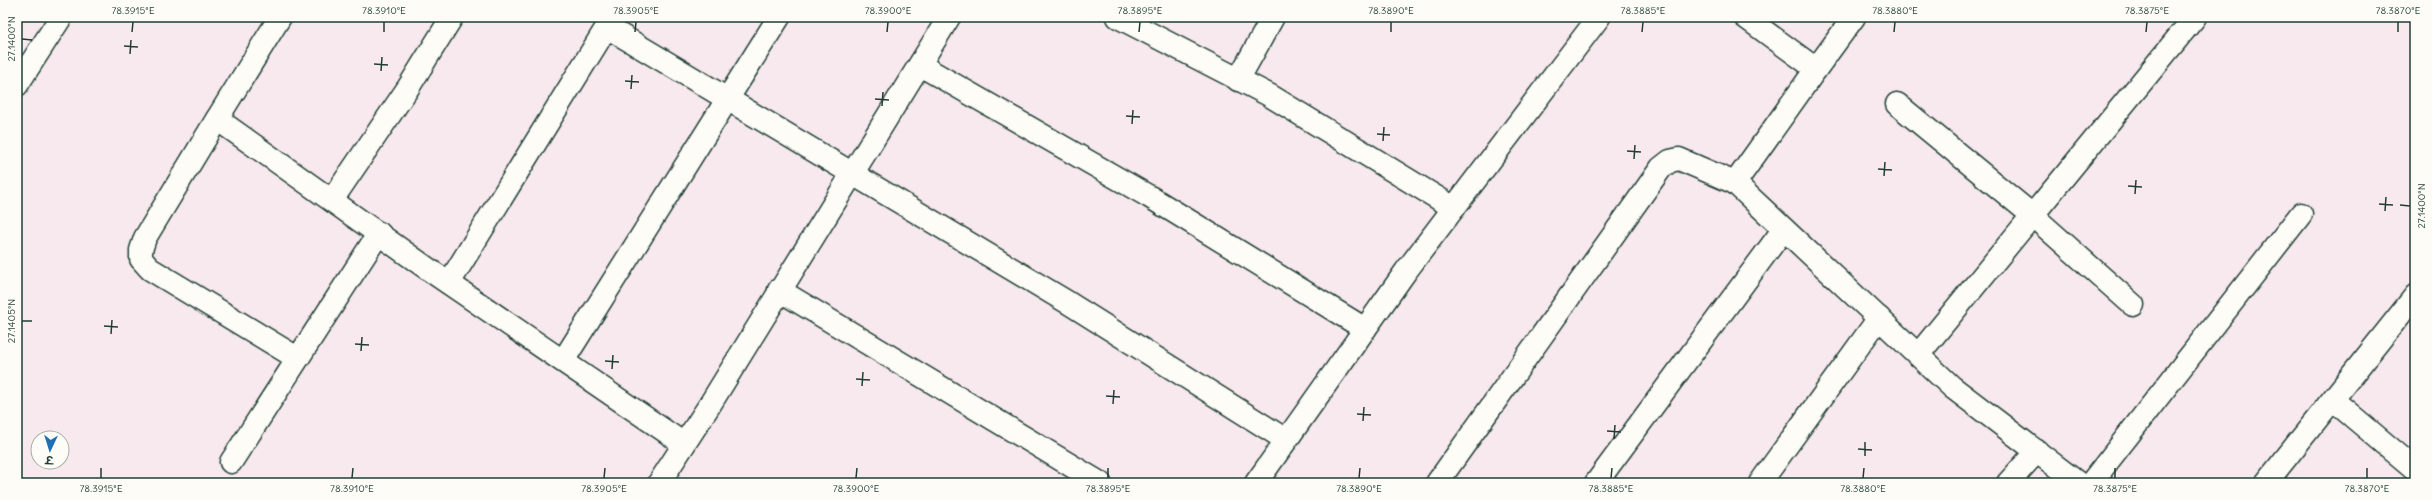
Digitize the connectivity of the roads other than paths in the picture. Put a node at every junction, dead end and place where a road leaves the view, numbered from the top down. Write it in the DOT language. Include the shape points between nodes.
graph roads {
  1 [pos="61,17"];
  2 [pos="280,17"];
  3 [pos="452,17"];
  4 [pos="779,17"];
  5 [pos="949,17"];
  6 [pos="1118,17"];
  7 [pos="1273,17"];
  8 [pos="1599,17"];
  9 [pos="1745,17"];
  10 [pos="1854,17"];
  11 [pos="2195,17"];
  12 [pos="610,22"];
  13 [pos="920,65"];
  14 [pos="1816,69"];
  15 [pos="1238,80"];
  16 [pos="17,85"];
  17 [pos="727,98"];
  18 [pos="1897,104"];
  19 [pos="217,119"];
  20 [pos="852,175"];
  21 [pos="1735,183"];
  22 [pos="332,200"];
  23 [pos="1454,208"];
  24 [pos="2301,214"];
  25 [pos="2032,215"];
  26 [pos="1783,230"];
  27 [pos="379,233"];
  28 [pos="449,283"];
  29 [pos="779,290"];
  30 [pos="2415,296"];
  31 [pos="2133,306"];
  32 [pos="1879,318"];
  33 [pos="1365,329"];
  34 [pos="1918,355"];
  35 [pos="297,358"];
  36 [pos="563,361"];
  37 [pos="2333,400"];
  38 [pos="1286,440"];
  39 [pos="684,444"];
  40 [pos="2037,451"];
  41 [pos="231,462"];
  42 [pos="2415,469"];
  43 [pos="1074,476"];
  44 [pos="662,482"];
  45 [pos="1100,483"];
  46 [pos="1256,483"];
  47 [pos="1437,483"];
  48 [pos="1596,483"];
  49 [pos="1760,483"];
  50 [pos="2008,483"];
  51 [pos="2078,483"];
  52 [pos="2090,483"];
  53 [pos="2266,483"];
  1 -- 16 [label="street"];
  2 -- 19 [label="street"];
  3 -- 22 [label="street" via="408,88"];
  4 -- 17 [label="street"];
  5 -- 13 [label="street"];
  6 -- 15 [label="street"];
  7 -- 15 [label="street"];
  8 -- 23 [label="street"];
  9 -- 14 [label="street"];
  10 -- 14 [label="street"];
  11 -- 25 [label="street"];
  12 -- 17 [label="street"];
  12 -- 28 [label="street"];
  13 -- 20 [label="street"];
  13 -- 33 [label="street" via="1150,197"];
  14 -- 21 [label="street"];
  15 -- 23 [label="street" via="1269,95"];
  17 -- 20 [label="street"];
  17 -- 36 [label="street"];
  18 -- 25 [label="street"];
  19 -- 22 [label="street"];
  19 -- 35 [label="street" via="145,238 141,259 150,269"];
  20 -- 29 [label="street"];
  20 -- 38 [label="street" via="1067,302"];
  21 -- 26 [label="street"];
  21 -- 47 [label="street" via="1679,160 1670,160 1661,168"];
  22 -- 27 [label="street"];
  23 -- 33 [label="street"];
  24 -- 52 [label="street"];
  25 -- 31 [label="street"];
  25 -- 34 [label="street"];
  26 -- 32 [label="street"];
  26 -- 48 [label="street"];
  27 -- 28 [label="street"];
  27 -- 35 [label="street"];
  28 -- 36 [label="street"];
  29 -- 39 [label="street"];
  29 -- 43 [label="street"];
  30 -- 37 [label="street"];
  32 -- 34 [label="street"];
  32 -- 49 [label="street"];
  33 -- 38 [label="street"];
  34 -- 40 [label="street" via="1952,387"];
  35 -- 41 [label="street"];
  36 -- 39 [label="street"];
  37 -- 42 [label="street"];
  37 -- 53 [label="street"];
  38 -- 46 [label="street"];
  39 -- 44 [label="street"];
  40 -- 50 [label="street"];
  40 -- 51 [label="street"];
  43 -- 45 [label="street"];
}
